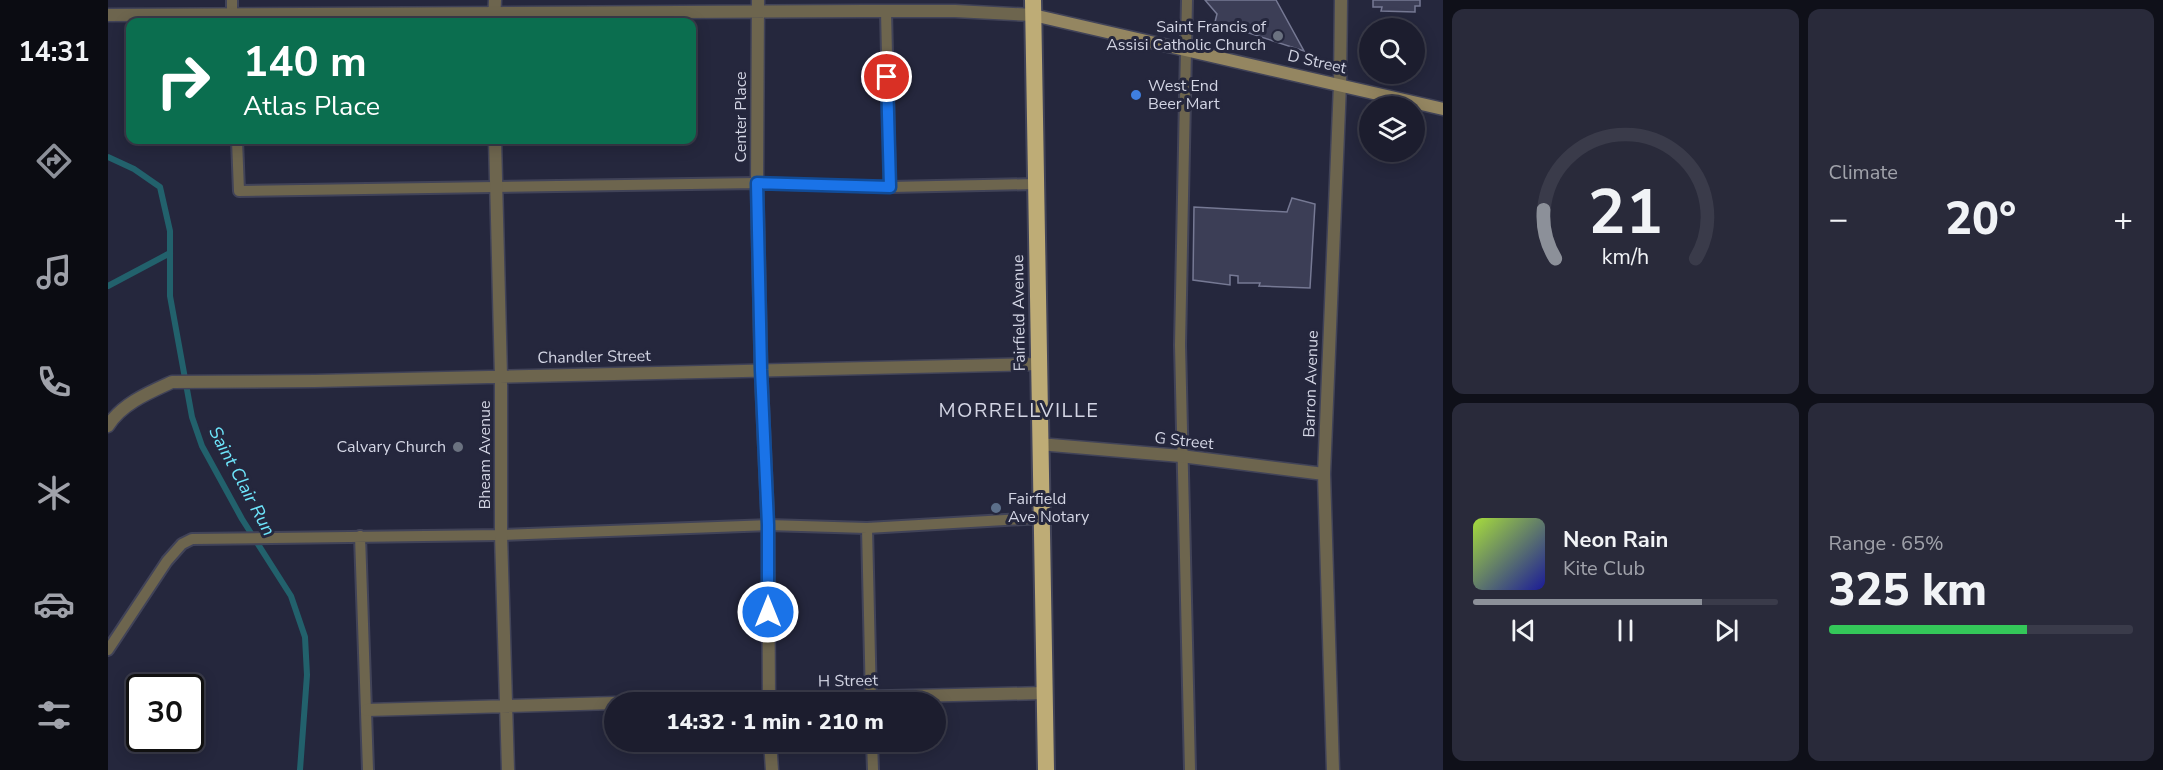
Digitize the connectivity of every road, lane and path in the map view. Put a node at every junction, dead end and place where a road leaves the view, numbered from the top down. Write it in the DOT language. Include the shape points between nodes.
graph roads {
  1 [pos="232,0"];
  2 [pos="495,0"];
  3 [pos="1187,0"];
  4 [pos="1341,0"];
  5 [pos="866,5"];
  6 [pos="758,6"];
  7 [pos="1033,8"];
  8 [pos="886,12"];
  9 [pos="108,15"];
  10 [pos="201,18"];
  11 [pos="232,18"];
  12 [pos="494,18"];
  13 [pos="1186,50"];
  14 [pos="1340,84"];
  15 [pos="1443,108"];
  16 [pos="237,144"];
  17 [pos="495,144"];
  18 [pos="757,183"];
  19 [pos="1035,184"];
  20 [pos="496,186"];
  21 [pos="890,187"];
  22 [pos="1038,364"];
  23 [pos="761,370"];
  24 [pos="501,376"];
  25 [pos="108,426"];
  26 [pos="1040,444"];
  27 [pos="1181,456"];
  28 [pos="1324,474"];
  29 [pos="1041,518"];
  30 [pos="768,525"];
  31 [pos="867,528"];
  32 [pos="501,535"];
  33 [pos="360,536"];
  34 [pos="108,650"];
  35 [pos="768,692"];
  36 [pos="871,692"];
  37 [pos="1044,693"];
  38 [pos="946,696"];
  39 [pos="604,703"];
  40 [pos="506,706"];
  41 [pos="367,710"];
  42 [pos="771,752"];
  43 [pos="872,752"];
  44 [pos="368,770"];
  45 [pos="508,770"];
  46 [pos="772,770"];
  47 [pos="873,770"];
  48 [pos="1046,770"];
  49 [pos="1190,770"];
  50 [pos="1333,770"];
  1 -- 11 [label="lane"];
  2 -- 12 [label="street"];
  3 -- 13 [label="lane"];
  4 -- 14 [label="street, Barron Avenue"];
  5 -- 6 [label="street, D Street"];
  5 -- 8 [label="street, D Street"];
  6 -- 12 [label="street, D Street"];
  6 -- 18 [label="street, Center Place"];
  7 -- 8 [label="street, D Street"];
  7 -- 13 [label="main road, D Street"];
  7 -- 19 [label="highway, Fairfield Avenue"];
  8 -- 21 [label="lane"];
  9 -- 10 [label="street, D Street"];
  13 -- 14 [label="main road, D Street"];
  13 -- 27 [label="lane"];
  14 -- 15 [label="main road, D Street"];
  14 -- 28 [label="street, Barron Avenue"];
  16 -- 20 [label="lane" via="239,191"];
  17 -- 20 [label="street, Bheam Avenue"];
  18 -- 20 [label="lane"];
  18 -- 21 [label="lane"];
  18 -- 23 [label="street, Center Place"];
  19 -- 21 [label="lane"];
  19 -- 22 [label="highway, Fairfield Avenue"];
  20 -- 24 [label="street, Bheam Avenue"];
  22 -- 23 [label="street, Chandler Street"];
  22 -- 26 [label="highway, Fairfield Avenue"];
  23 -- 24 [label="street, Chandler Street"];
  23 -- 30 [label="street, Center Place"];
  24 -- 25 [label="street, Chandler Street" via="172,382 125,408"];
  24 -- 32 [label="street, Bheam Avenue"];
  26 -- 27 [label="street, G Street"];
  26 -- 29 [label="highway, Fairfield Avenue"];
  27 -- 28 [label="street, G Street"];
  27 -- 49 [label="lane"];
  28 -- 50 [label="street, Barron Avenue"];
  29 -- 31 [label="lane"];
  29 -- 37 [label="highway, Fairfield Avenue"];
  30 -- 31 [label="lane"];
  30 -- 32 [label="lane"];
  30 -- 35 [label="street, Center Place"];
  31 -- 36 [label="lane"];
  32 -- 33 [label="lane"];
  32 -- 40 [label="street, Bheam Avenue"];
  33 -- 34 [label="lane" via="211,538 182,544"];
  33 -- 41 [label="lane"];
  37 -- 38 [label="street, H Street"];
  37 -- 48 [label="highway, Fairfield Avenue"];
  39 -- 40 [label="street"];
  40 -- 41 [label="street"];
  40 -- 45 [label="street, Bheam Avenue"];
  41 -- 44 [label="lane"];
  42 -- 46 [label="street"];
  43 -- 47 [label="lane"];
}
